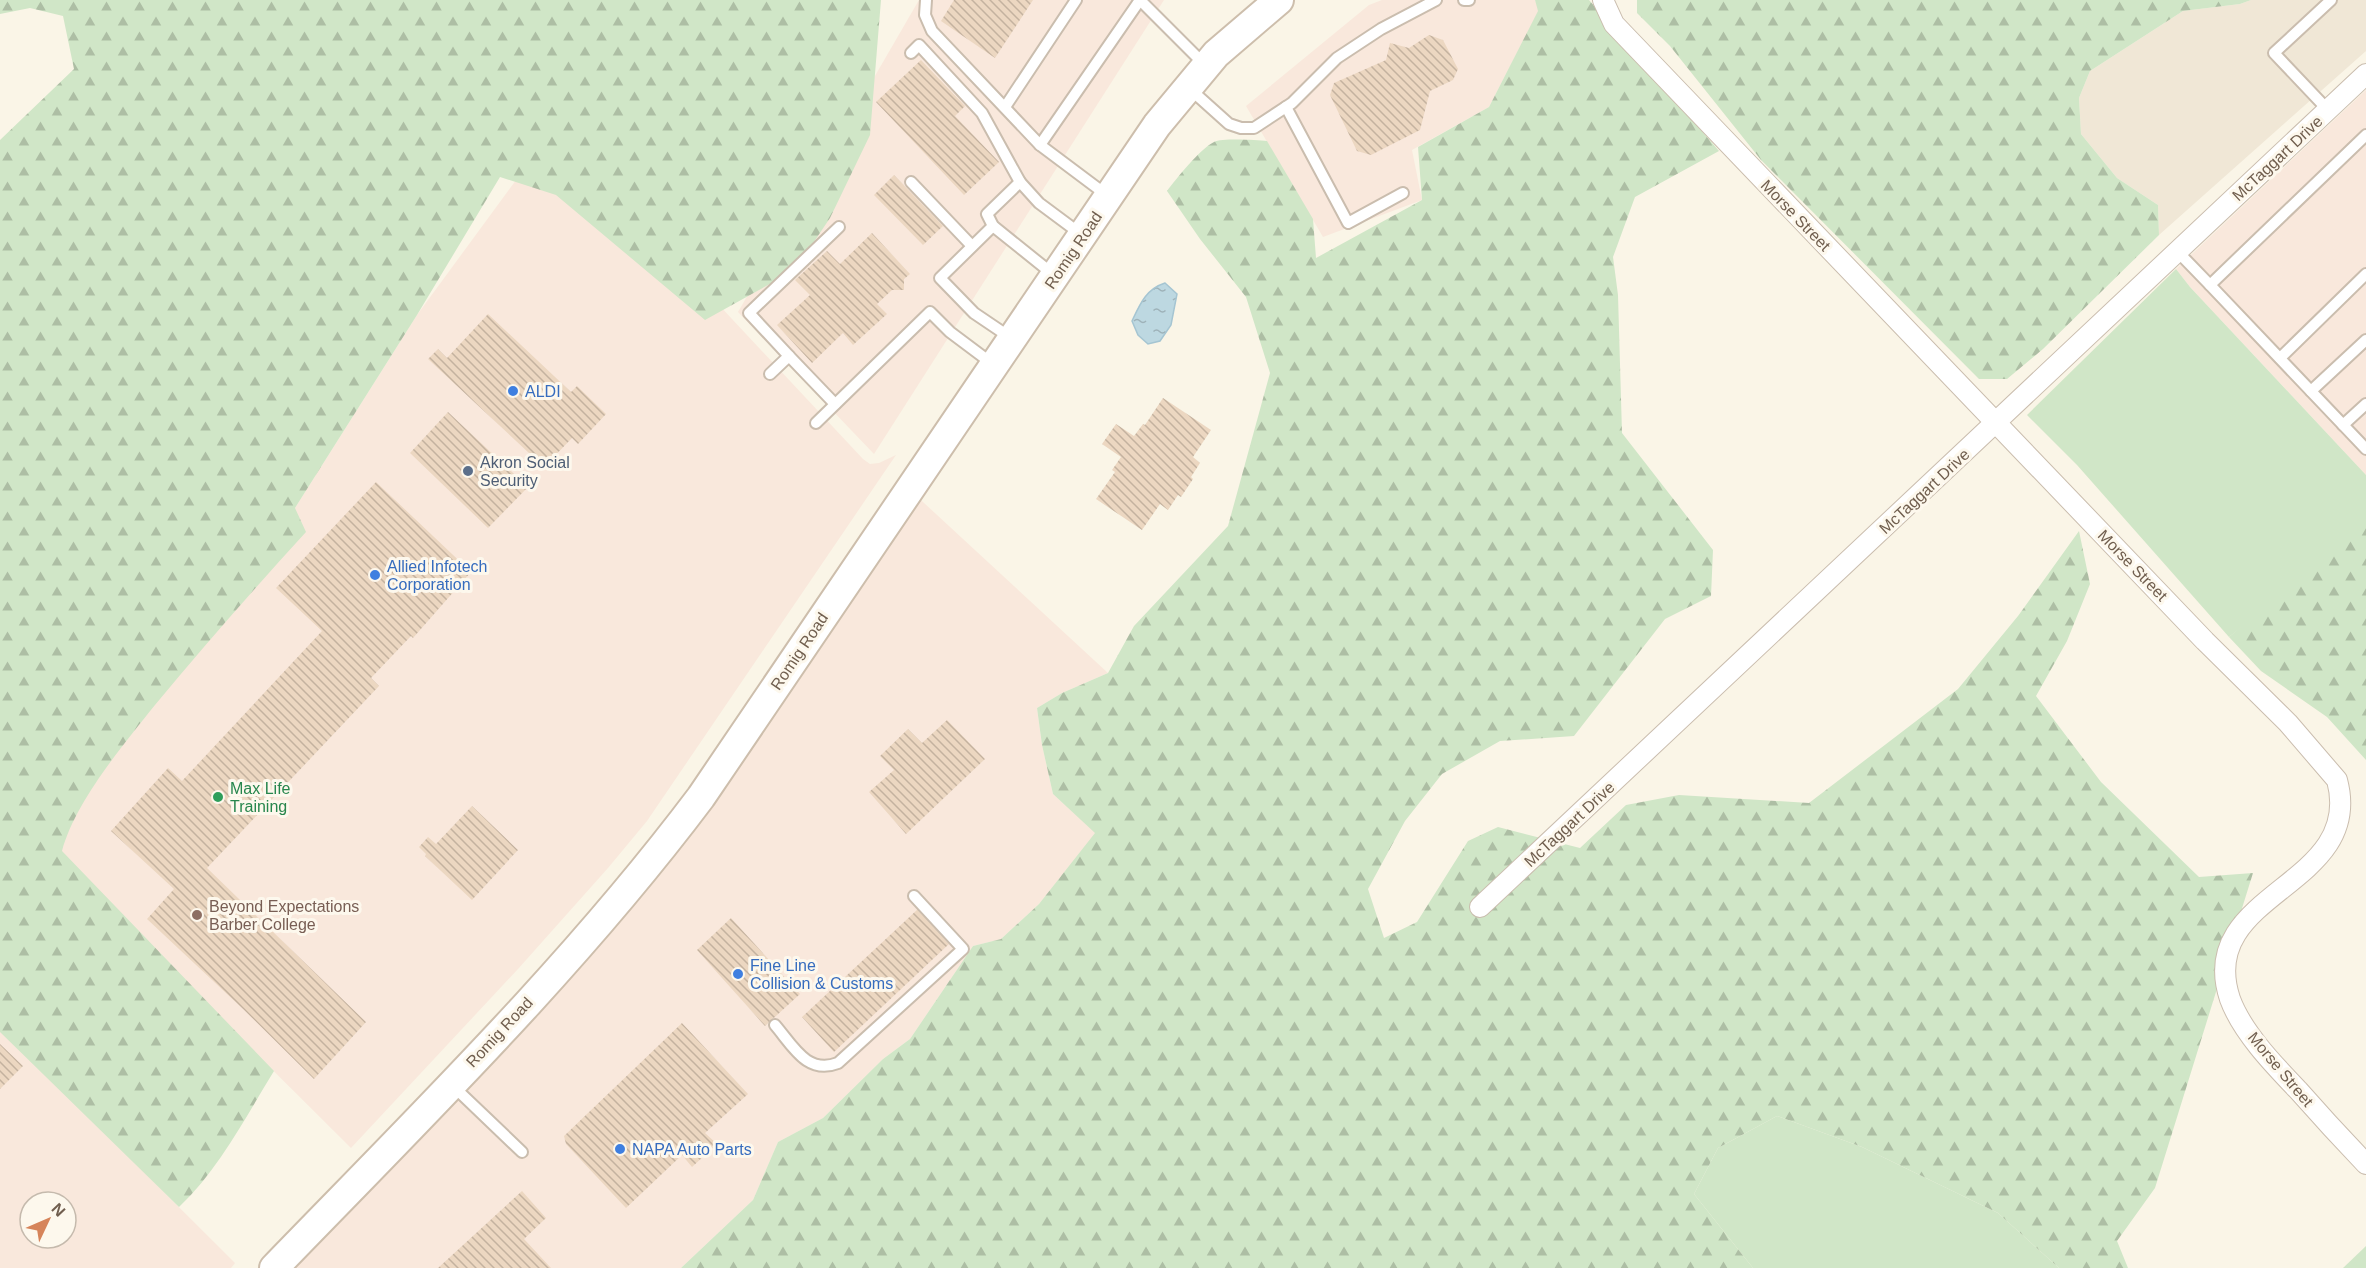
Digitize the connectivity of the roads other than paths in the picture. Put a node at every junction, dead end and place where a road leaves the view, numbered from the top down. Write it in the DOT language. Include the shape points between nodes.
graph roads {
  1 [pos="926,0"];
  2 [pos="1076,0"];
  3 [pos="1140,0"];
  4 [pos="1279,0"];
  5 [pos="1436,0"];
  6 [pos="1464,0"];
  7 [pos="1469,0"];
  8 [pos="1603,0"];
  9 [pos="2331,0"];
  10 [pos="911,53"];
  11 [pos="1206,66"];
  12 [pos="2366,74"];
  13 [pos="1187,87"];
  14 [pos="1286,107"];
  15 [pos="1005,108"];
  16 [pos="2328,110"];
  17 [pos="2366,135"];
  18 [pos="1040,145"];
  19 [pos="911,182"];
  20 [pos="1020,182"];
  21 [pos="1403,193"];
  22 [pos="1109,197"];
  23 [pos="993,226"];
  24 [pos="840,227"];
  25 [pos="1083,236"];
  26 [pos="972,246"];
  27 [pos="2178,252"];
  28 [pos="2366,274"];
  29 [pos="1055,276"];
  30 [pos="2210,285"];
  31 [pos="1013,339"];
  32 [pos="2366,340"];
  33 [pos="789,356"];
  34 [pos="2280,358"];
  35 [pos="994,366"];
  36 [pos="770,374"];
  37 [pos="2312,391"];
  38 [pos="835,404"];
  39 [pos="2366,404"];
  40 [pos="816,423"];
  41 [pos="1996,423"];
  42 [pos="2343,425"];
  43 [pos="2366,449"];
  44 [pos="914,896"];
  45 [pos="1480,907"];
  46 [pos="775,1025"];
  47 [pos="451,1084"];
  48 [pos="522,1152"];
  49 [pos="2366,1164"];
  50 [pos="274,1268"];
  1 -- 15 [label="lane" via="925,15 932,31"];
  2 -- 15 [label="lane"];
  3 -- 11 [label="lane"];
  3 -- 18 [label="lane"];
  4 -- 11 [label="street, Romig Road"];
  5 -- 14 [label="lane" via="1337,58"];
  6 -- 7 [label="lane"];
  8 -- 41 [label="street, Morse Street" via="1614,24"];
  9 -- 16 [label="lane" via="2274,53"];
  10 -- 20 [label="lane" via="919,45 982,112"];
  11 -- 13 [label="street, Romig Road"];
  12 -- 16 [label="street, McTaggart Drive"];
  13 -- 14 [label="lane" via="1229,124 1241,128 1254,128"];
  13 -- 22 [label="street, Romig Road"];
  14 -- 21 [label="lane" via="1348,223"];
  15 -- 18 [label="lane"];
  16 -- 27 [label="street, McTaggart Drive"];
  17 -- 30 [label="lane"];
  18 -- 22 [label="lane"];
  19 -- 26 [label="lane"];
  20 -- 23 [label="lane" via="987,214"];
  20 -- 25 [label="lane" via="1039,203"];
  22 -- 25 [label="street, Romig Road"];
  23 -- 26 [label="lane"];
  23 -- 29 [label="lane"];
  24 -- 33 [label="lane" via="749,314"];
  25 -- 29 [label="street, Romig Road"];
  26 -- 31 [label="lane" via="940,278 974,314"];
  27 -- 30 [label="lane"];
  27 -- 41 [label="street, McTaggart Drive"];
  28 -- 34 [label="lane"];
  29 -- 31 [label="street, Romig Road"];
  30 -- 34 [label="lane"];
  31 -- 35 [label="street, Romig Road"];
  32 -- 37 [label="lane"];
  33 -- 36 [label="lane"];
  33 -- 38 [label="lane"];
  34 -- 37 [label="lane"];
  35 -- 38 [label="lane" via="930,312"];
  35 -- 47 [label="street, Romig Road" via="681,824 614,908"];
  37 -- 42 [label="lane"];
  38 -- 40 [label="lane"];
  39 -- 42 [label="lane"];
  41 -- 45 [label="street, McTaggart Drive"];
  41 -- 49 [label="street, Morse Street" via="2288,723 2337,780 2340,816 2329,845 2309,868 2253,913 2232,940 2225,965 2230,999 2268,1059"];
  42 -- 43 [label="lane"];
  44 -- 46 [label="lane" via="963,949 838,1063 813,1065"];
  47 -- 48 [label="lane"];
  47 -- 50 [label="street, Romig Road"];
}
